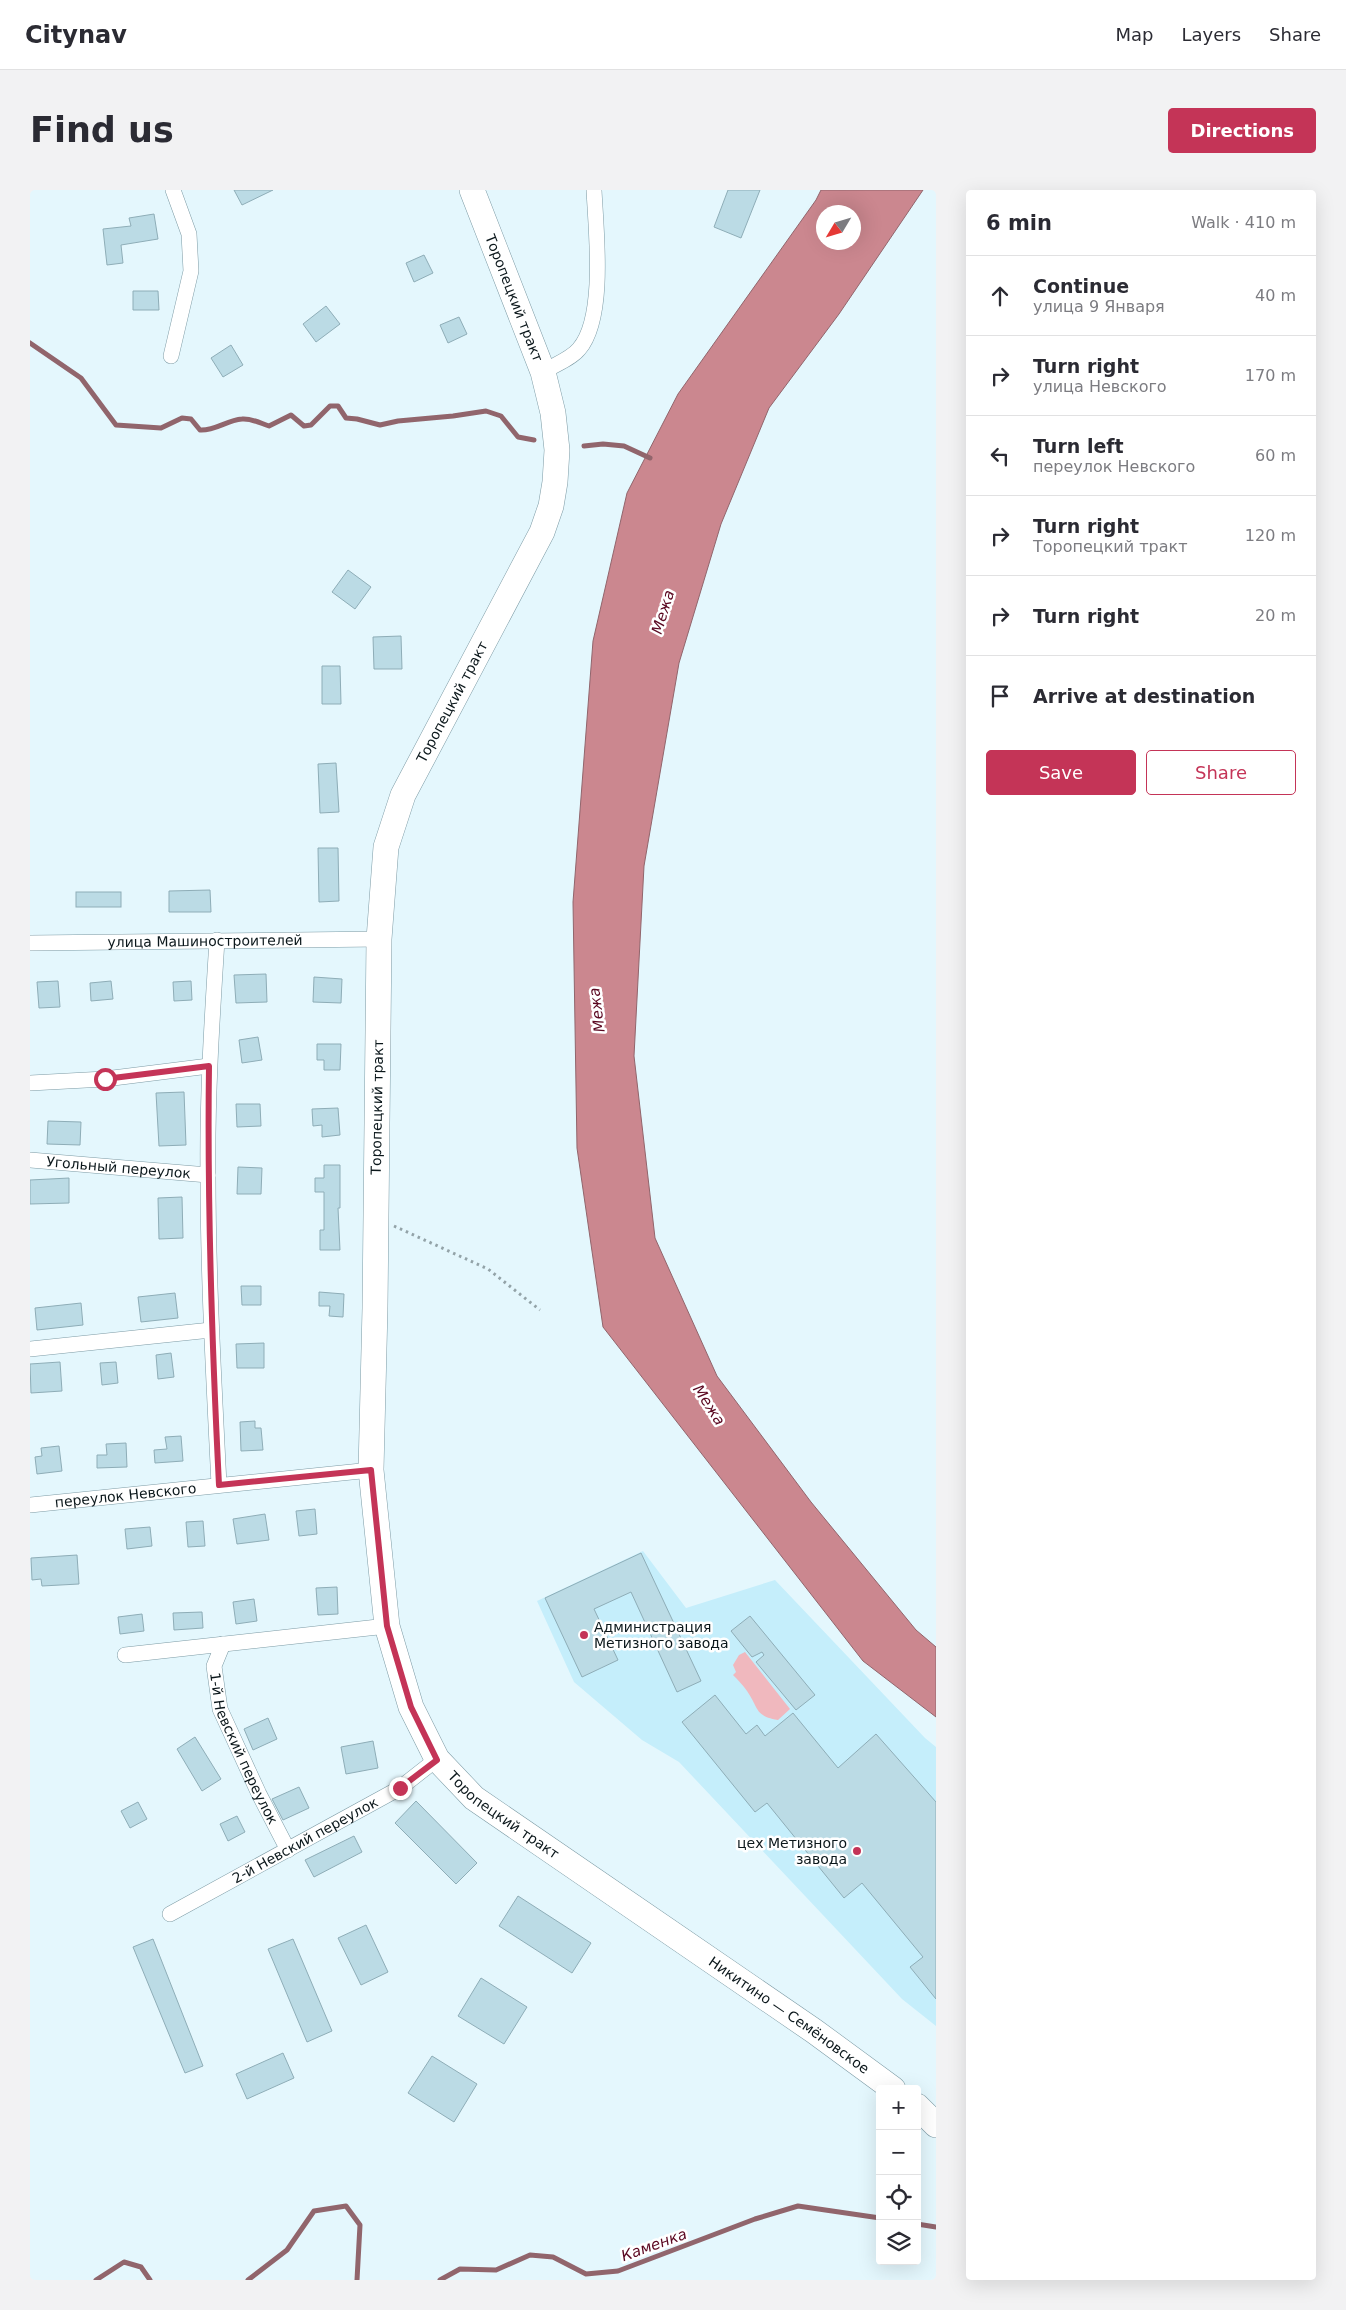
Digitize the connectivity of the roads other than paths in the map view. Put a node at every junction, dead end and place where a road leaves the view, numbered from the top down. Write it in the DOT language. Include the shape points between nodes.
graph roads {
  1 [pos="173,190"];
  2 [pos="472,190"];
  3 [pos="594,190"];
  4 [pos="171,356"];
  5 [pos="543,372"];
  6 [pos="379,939"];
  7 [pos="217,940"];
  8 [pos="30,943"];
  9 [pos="209,1066"];
  10 [pos="30,1083"];
  11 [pos="30,1160"];
  12 [pos="208,1175"];
  13 [pos="211,1330"];
  14 [pos="30,1349"];
  15 [pos="371,1470"];
  16 [pos="219,1485"];
  17 [pos="30,1506"];
  18 [pos="387,1626"];
  19 [pos="223,1644"];
  20 [pos="125,1655"];
  21 [pos="437,1760"];
  22 [pos="288,1850"];
  23 [pos="170,1914"];
  24 [pos="684,1942"];
  25 [pos="888,2085"];
  26 [pos="921,2110"];
  27 [pos="936,2125"];
  1 -- 4 [label="street" via="188,234 191,271"];
  2 -- 5 [label="main road, Торопецкий тракт"];
  3 -- 5 [label="street" via="598,275 590,335 578,351"];
  5 -- 6 [label="main road, Торопецкий тракт" via="557,450 550,506 542,532 403,795 386,847"];
  6 -- 7 [label="street, улица Машиностроителей"];
  6 -- 15 [label="main road, Торопецкий тракт"];
  7 -- 8 [label="street, улица Машиностроителей"];
  7 -- 9 [label="street"];
  9 -- 10 [label="street" via="105,1079"];
  9 -- 12 [label="street"];
  11 -- 12 [label="street, Угольный переулок"];
  12 -- 13 [label="street"];
  13 -- 14 [label="street"];
  13 -- 16 [label="street"];
  15 -- 16 [label="street, переулок Невского"];
  15 -- 18 [label="main road, Торопецкий тракт"];
  16 -- 17 [label="street, переулок Невского"];
  18 -- 19 [label="street"];
  18 -- 21 [label="main road, Торопецкий тракт" via="411,1707"];
  19 -- 20 [label="street"];
  19 -- 22 [label="street, 1-й Невский переулок" via="214,1666 220,1709"];
  21 -- 22 [label="street, 2-й Невский переулок" via="400,1788"];
  21 -- 24 [label="main road, Торопецкий тракт" via="474,1798"];
  22 -- 23 [label="street, 2-й Невский переулок"];
  24 -- 25 [label="main road, Никитино — Семёновское"];
  26 -- 27 [label="main road"];
}
